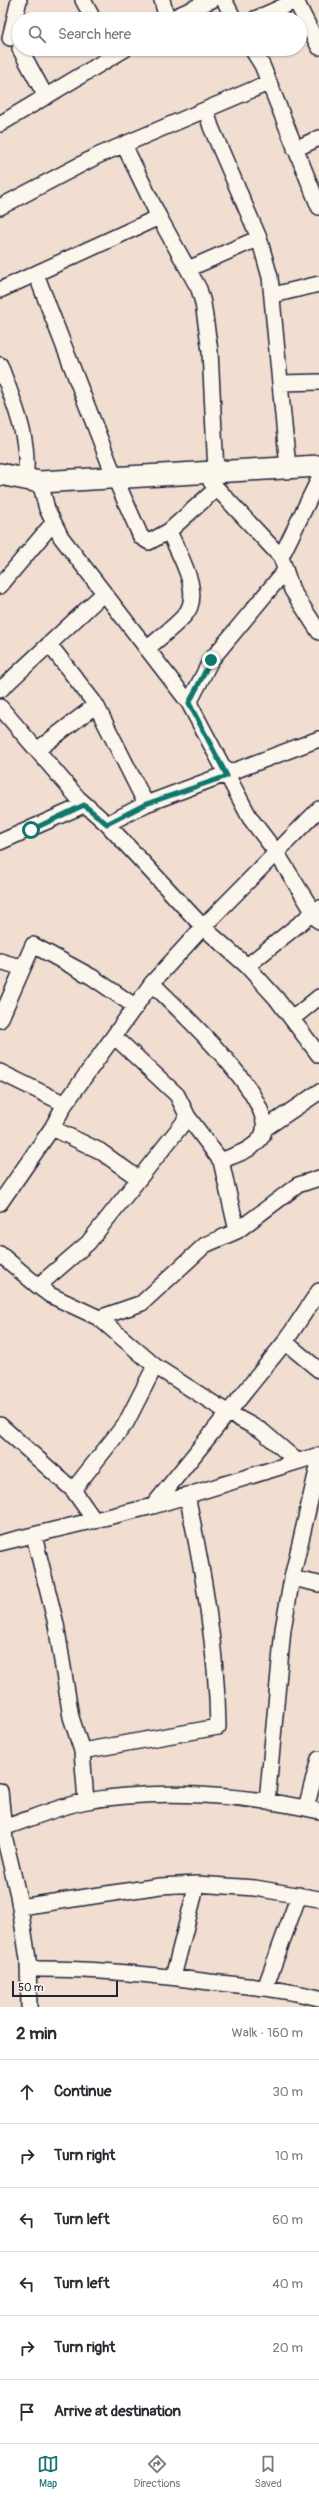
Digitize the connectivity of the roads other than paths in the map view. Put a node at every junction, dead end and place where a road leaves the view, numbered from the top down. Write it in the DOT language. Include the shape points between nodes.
graph roads {
  1 [pos="19,0"];
  2 [pos="83,0"];
  3 [pos="162,0"];
  4 [pos="212,0"];
  5 [pos="224,0"];
  6 [pos="297,1"];
  7 [pos="17,12"];
  8 [pos="89,12"];
  9 [pos="166,12"];
  10 [pos="185,12"];
  11 [pos="230,12"];
  12 [pos="271,12"];
  13 [pos="302,12"];
  14 [pos="307,22"];
  15 [pos="319,47"];
  16 [pos="20,56"];
  17 [pos="108,56"];
  18 [pos="256,56"];
  19 [pos="268,83"];
  20 [pos="46,97"];
  21 [pos="206,110"];
  22 [pos="0,124"];
  23 [pos="319,138"];
  24 [pos="124,145"];
  25 [pos="295,149"];
  26 [pos="0,207"];
  27 [pos="319,207"];
  28 [pos="160,217"];
  29 [pos="259,238"];
  30 [pos="188,269"];
  31 [pos="36,274"];
  32 [pos="319,284"];
  33 [pos="0,290"];
  34 [pos="273,295"];
  35 [pos="0,365"];
  36 [pos="319,382"];
  37 [pos="281,383"];
  38 [pos="319,466"];
  39 [pos="288,468"];
  40 [pos="0,474"];
  41 [pos="115,478"];
  42 [pos="212,478"];
  43 [pos="319,479"];
  44 [pos="32,481"];
  45 [pos="53,523"];
  46 [pos="169,531"];
  47 [pos="281,557"];
  48 [pos="284,572"];
  49 [pos="0,586"];
  50 [pos="104,593"];
  51 [pos="319,632"];
  52 [pos="48,644"];
  53 [pos="147,649"];
  54 [pos="0,690"];
  55 [pos="189,703"];
  56 [pos="96,706"];
  57 [pos="0,707"];
  58 [pos="319,739"];
  59 [pos="37,750"];
  60 [pos="227,776"];
  61 [pos="146,804"];
  62 [pos="84,805"];
  63 [pos="319,809"];
  64 [pos="107,824"];
  65 [pos="0,842"];
  66 [pos="276,852"];
  67 [pos="317,914"];
  68 [pos="203,927"];
  69 [pos="0,961"];
  70 [pos="247,966"];
  71 [pos="23,968"];
  72 [pos="152,983"];
  73 [pos="319,997"];
  74 [pos="136,1007"];
  75 [pos="292,1019"];
  76 [pos="0,1020"];
  77 [pos="115,1037"];
  78 [pos="318,1053"];
  79 [pos="0,1072"];
  80 [pos="319,1092"];
  81 [pos="65,1104"];
  82 [pos="188,1117"];
  83 [pos="52,1128"];
  84 [pos="264,1129"];
  85 [pos="221,1161"];
  86 [pos="319,1178"];
  87 [pos="139,1179"];
  88 [pos="0,1203"];
  89 [pos="237,1231"];
  90 [pos="0,1254"];
  91 [pos="38,1286"];
  92 [pos="319,1291"];
  93 [pos="99,1318"];
  94 [pos="285,1342"];
  95 [pos="155,1366"];
  96 [pos="319,1370"];
  97 [pos="227,1412"];
  98 [pos="0,1425"];
  99 [pos="319,1455"];
  100 [pos="297,1461"];
  101 [pos="319,1462"];
  102 [pos="73,1490"];
  103 [pos="187,1495"];
  104 [pos="153,1506"];
  105 [pos="95,1521"];
  106 [pos="34,1536"];
  107 [pos="0,1543"];
  108 [pos="292,1578"];
  109 [pos="319,1584"];
  110 [pos="82,1751"];
  111 [pos="319,1759"];
  112 [pos="0,1791"];
  113 [pos="86,1801"];
  114 [pos="267,1802"];
  115 [pos="313,1809"];
  116 [pos="3,1840"];
  117 [pos="197,1884"];
  118 [pos="299,1895"];
  119 [pos="319,1899"];
  120 [pos="20,1907"];
  121 [pos="28,1968"];
  122 [pos="172,1977"];
  123 [pos="265,1988"];
  124 [pos="319,1998"];
  125 [pos="29,2007"];
  1 -- 7 [label="street"];
  2 -- 8 [label="street"];
  3 -- 9 [label="street"];
  4 -- 10 [label="street"];
  5 -- 11 [label="street"];
  6 -- 12 [label="street"];
  6 -- 13 [label="street"];
  14 -- 15 [label="street"];
  16 -- 20 [label="street"];
  17 -- 20 [label="street"];
  18 -- 19 [label="street"];
  19 -- 21 [label="street"];
  19 -- 25 [label="street"];
  20 -- 22 [label="street"];
  21 -- 24 [label="street"];
  21 -- 29 [label="street"];
  23 -- 25 [label="street"];
  24 -- 26 [label="street"];
  24 -- 28 [label="street"];
  25 -- 27 [label="street"];
  28 -- 30 [label="street"];
  28 -- 31 [label="street"];
  29 -- 30 [label="street"];
  29 -- 34 [label="street"];
  30 -- 42 [label="street" via="201,296 208,335"];
  31 -- 33 [label="street"];
  31 -- 41 [label="street"];
  32 -- 34 [label="street"];
  34 -- 37 [label="street"];
  35 -- 44 [label="street" via="20,422"];
  36 -- 37 [label="street"];
  37 -- 39 [label="street"];
  38 -- 39 [label="street"];
  39 -- 42 [label="street"];
  40 -- 44 [label="street"];
  41 -- 42 [label="street"];
  41 -- 44 [label="street"];
  41 -- 46 [label="street" via="142,537 149,542"];
  42 -- 46 [label="street"];
  42 -- 47 [label="street"];
  43 -- 47 [label="street"];
  44 -- 45 [label="street"];
  45 -- 49 [label="street"];
  45 -- 50 [label="street"];
  46 -- 53 [label="street" via="193,595 185,616"];
  47 -- 48 [label="street"];
  48 -- 51 [label="street" via="292,590"];
  48 -- 55 [label="street" via="211,660"];
  50 -- 52 [label="street"];
  50 -- 53 [label="street"];
  52 -- 54 [label="street"];
  52 -- 56 [label="street"];
  53 -- 55 [label="street"];
  55 -- 60 [label="street"];
  56 -- 59 [label="street"];
  56 -- 61 [label="street"];
  57 -- 59 [label="street"];
  58 -- 60 [label="street"];
  59 -- 62 [label="street"];
  60 -- 61 [label="street"];
  60 -- 66 [label="street" via="261,836"];
  61 -- 64 [label="street"];
  62 -- 64 [label="street"];
  62 -- 65 [label="street"];
  63 -- 66 [label="street"];
  64 -- 68 [label="street"];
  66 -- 67 [label="street"];
  66 -- 68 [label="street"];
  67 -- 70 [label="street"];
  68 -- 70 [label="street"];
  68 -- 72 [label="street"];
  69 -- 71 [label="street"];
  70 -- 75 [label="street"];
  71 -- 74 [label="street" via="33,945 92,977"];
  71 -- 76 [label="street"];
  72 -- 74 [label="street"];
  72 -- 84 [label="street" via="245,1080 262,1115"];
  73 -- 75 [label="street"];
  74 -- 77 [label="street"];
  75 -- 78 [label="street"];
  77 -- 81 [label="street"];
  77 -- 82 [label="street" via="177,1095"];
  79 -- 81 [label="street"];
  80 -- 84 [label="street"];
  81 -- 83 [label="street"];
  82 -- 85 [label="street"];
  82 -- 87 [label="street"];
  83 -- 87 [label="street" via="118,1162"];
  83 -- 88 [label="street"];
  84 -- 85 [label="street" via="261,1137 250,1149"];
  85 -- 89 [label="street"];
  86 -- 89 [label="street" via="298,1185"];
  87 -- 91 [label="street" via="88,1243"];
  89 -- 93 [label="street" via="205,1245 142,1303"];
  90 -- 91 [label="street"];
  91 -- 93 [label="street" via="50,1295"];
  92 -- 94 [label="street"];
  93 -- 95 [label="street"];
  94 -- 96 [label="street"];
  94 -- 97 [label="street"];
  95 -- 97 [label="street"];
  95 -- 102 [label="street" via="126,1423"];
  97 -- 100 [label="street" via="262,1431"];
  97 -- 104 [label="street"];
  98 -- 102 [label="street"];
  99 -- 100 [label="street"];
  100 -- 103 [label="street"];
  101 -- 108 [label="street"];
  102 -- 105 [label="street"];
  103 -- 104 [label="street"];
  103 -- 110 [label="street" via="205,1583 216,1676 218,1727"];
  104 -- 105 [label="street"];
  105 -- 106 [label="street"];
  106 -- 107 [label="street"];
  106 -- 110 [label="street" via="56,1624 71,1717"];
  108 -- 109 [label="street"];
  108 -- 114 [label="street" via="280,1648"];
  110 -- 113 [label="street"];
  111 -- 115 [label="street"];
  112 -- 116 [label="street"];
  113 -- 114 [label="street" via="159,1793"];
  113 -- 116 [label="street"];
  114 -- 115 [label="street"];
  116 -- 120 [label="street"];
  117 -- 118 [label="street" via="255,1888"];
  117 -- 120 [label="street" via="160,1886"];
  117 -- 122 [label="street"];
  118 -- 119 [label="street"];
  118 -- 123 [label="street"];
  120 -- 121 [label="street"];
  121 -- 122 [label="street" via="69,1968"];
  121 -- 125 [label="street"];
  122 -- 123 [label="street"];
  123 -- 124 [label="street"];
}
